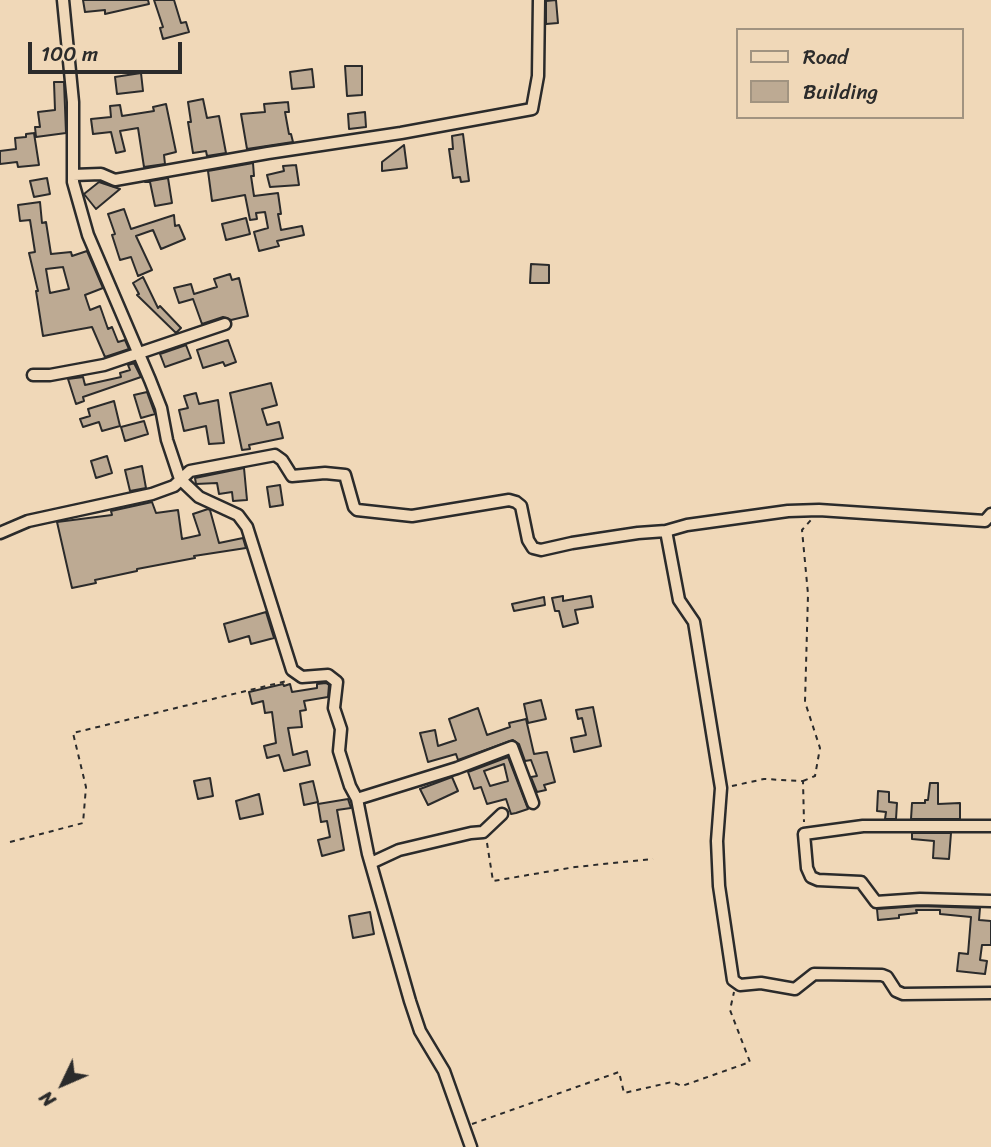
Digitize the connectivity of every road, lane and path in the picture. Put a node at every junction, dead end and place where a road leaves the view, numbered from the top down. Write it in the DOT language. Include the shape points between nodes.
graph roads {
  1 [pos="63,0"];
  2 [pos="539,0"];
  3 [pos="73,175"];
  4 [pos="225,324"];
  5 [pos="138,352"];
  6 [pos="33,375"];
  7 [pos="180,479"];
  8 [pos="819,510"];
  9 [pos="991,514"];
  10 [pos="666,531"];
  11 [pos="0,533"];
  12 [pos="297,674"];
  13 [pos="803,781"];
  14 [pos="721,788"];
  15 [pos="357,799"];
  16 [pos="533,803"];
  17 [pos="502,814"];
  18 [pos="991,826"];
  19 [pos="483,832"];
  20 [pos="804,834"];
  21 [pos="10,842"];
  22 [pos="653,859"];
  23 [pos="371,863"];
  24 [pos="991,901"];
  25 [pos="736,983"];
  26 [pos="991,993"];
  27 [pos="465,1126"];
  28 [pos="471,1147"];
  1 -- 3 [label="street" via="73,102"];
  2 -- 3 [label="street" via="538,76 532,109 115,180 101,174"];
  3 -- 5 [label="street" via="88,235"];
  4 -- 5 [label="street"];
  5 -- 6 [label="street" via="104,365"];
  5 -- 7 [label="street" via="161,408"];
  7 -- 10 [label="street" via="190,471 275,455 292,476 345,475 357,510 412,516 516,502 521,506 528,540 541,550"];
  7 -- 11 [label="street" via="152,494 28,521"];
  7 -- 12 [label="street" via="199,498 238,515 247,527 286,656"];
  8 -- 9 [label="street" via="985,521"];
  8 -- 10 [label="street" via="766,513"];
  8 -- 13 [label="path" via="802,530 808,608 805,702 820,748 815,776"];
  10 -- 14 [label="street" via="679,600 694,622"];
  12 -- 15 [label="street" via="328,675 337,682 334,708 341,729 339,751"];
  12 -- 21 [label="path" via="287,681 73,733 86,787 83,823"];
  13 -- 14 [label="path" via="764,779"];
  13 -- 20 [label="path"];
  14 -- 25 [label="street" via="719,886 731,975"];
  15 -- 16 [label="street" via="512,747"];
  15 -- 23 [label="street"];
  17 -- 19 [label="street"];
  18 -- 20 [label="street" via="863,826"];
  19 -- 22 [label="path" via="493,881"];
  19 -- 23 [label="street" via="399,850"];
  20 -- 24 [label="street" via="811,877 861,882 876,902"];
  23 -- 27 [label="street" via="420,1031 444,1071"];
  25 -- 26 [label="street" via="795,989 814,974 882,975 903,994"];
  25 -- 27 [label="path" via="730,1010 750,1062 682,1086 672,1082 624,1093 619,1072"];
  27 -- 28 [label="street"];
}
